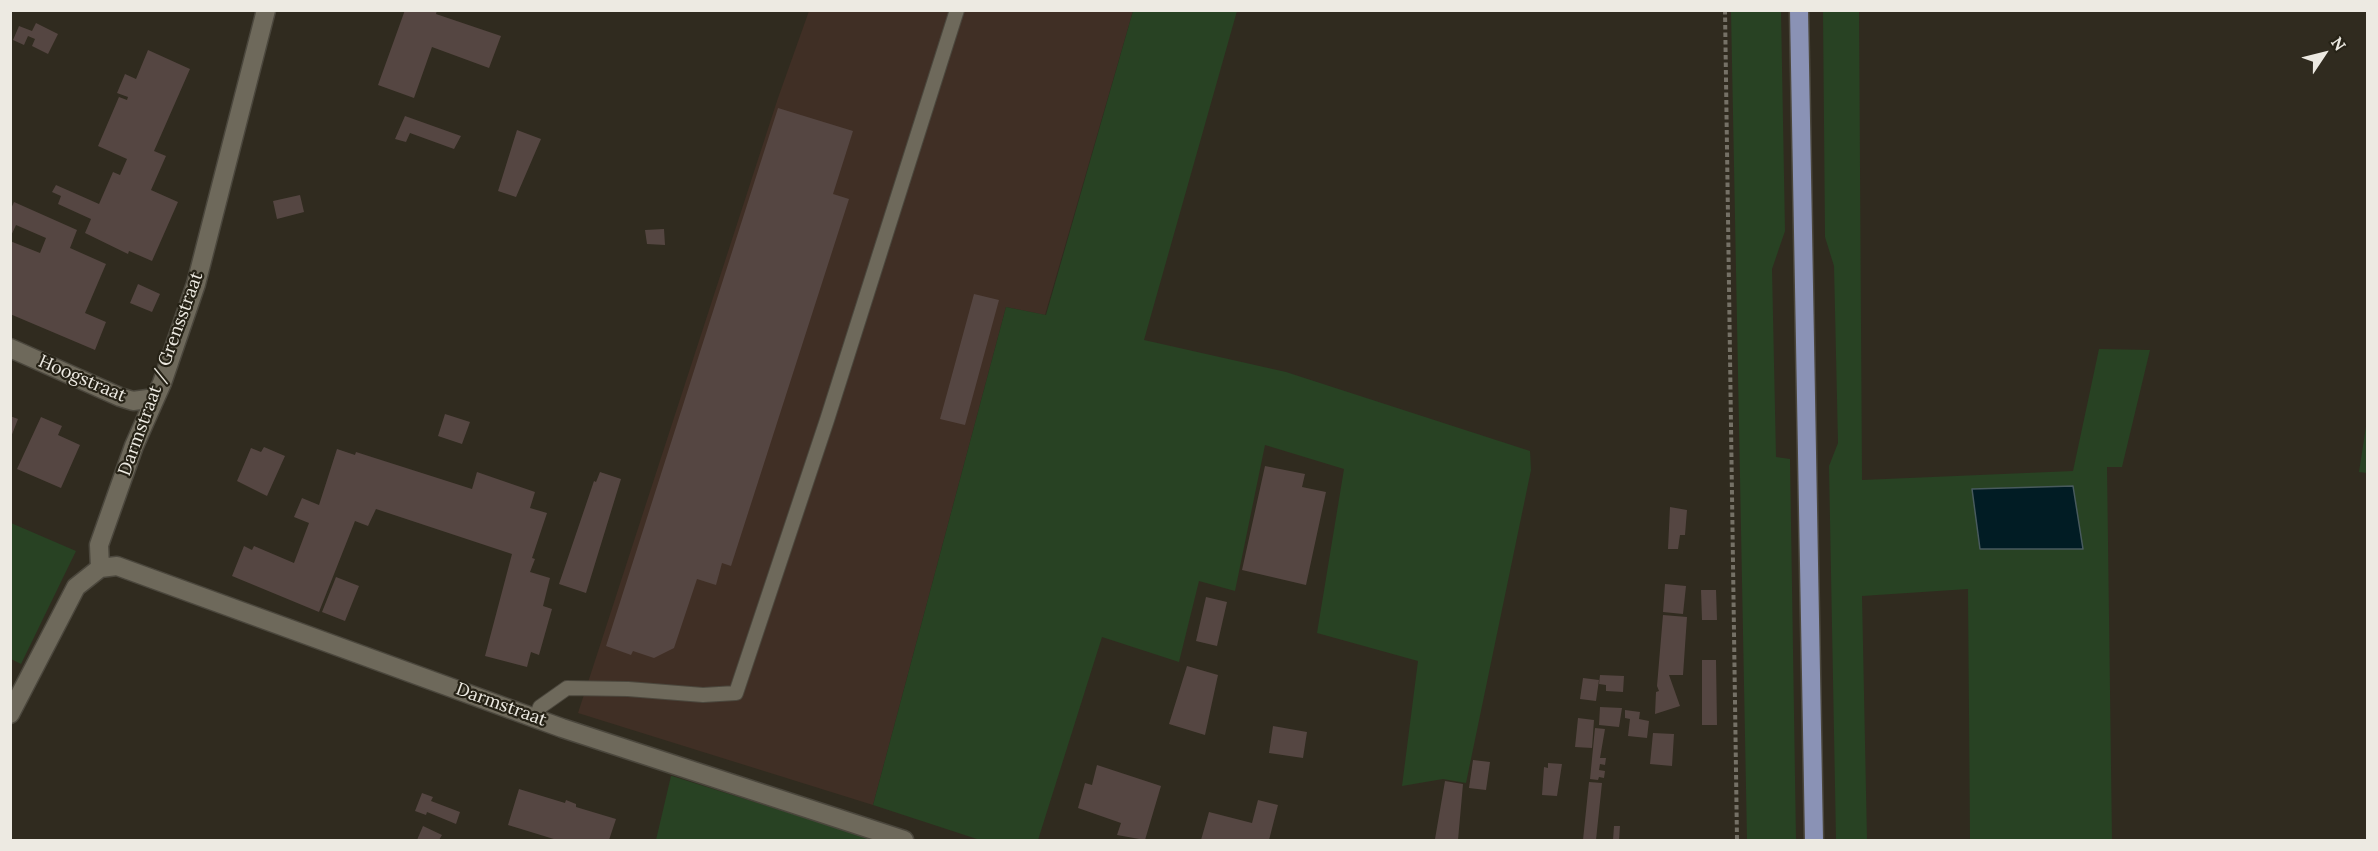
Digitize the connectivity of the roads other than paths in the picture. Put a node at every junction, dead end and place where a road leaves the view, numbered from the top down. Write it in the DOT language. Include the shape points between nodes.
graph roads {
  1 [pos="266,10"];
  2 [pos="957,10"];
  3 [pos="1799,10"];
  4 [pos="10,348"];
  5 [pos="155,398"];
  6 [pos="100,568"];
  7 [pos="10,714"];
  8 [pos="536,718"];
  9 [pos="904,840"];
  10 [pos="1814,840"];
  1 -- 5 [label="street, Darmstraat / Grensstraat" via="196,284"];
  2 -- 8 [label="lane" via="736,693 567,688 540,707"];
  3 -- 10 [label="main road"];
  4 -- 5 [label="street, Hoogstraat" via="120,397 133,401"];
  5 -- 6 [label="street, Darmstraat / Grensstraat" via="99,545"];
  6 -- 7 [label="street" via="76,587"];
  6 -- 8 [label="street, Darmstraat" via="117,566"];
  8 -- 9 [label="street, Darmstraat"];
}
